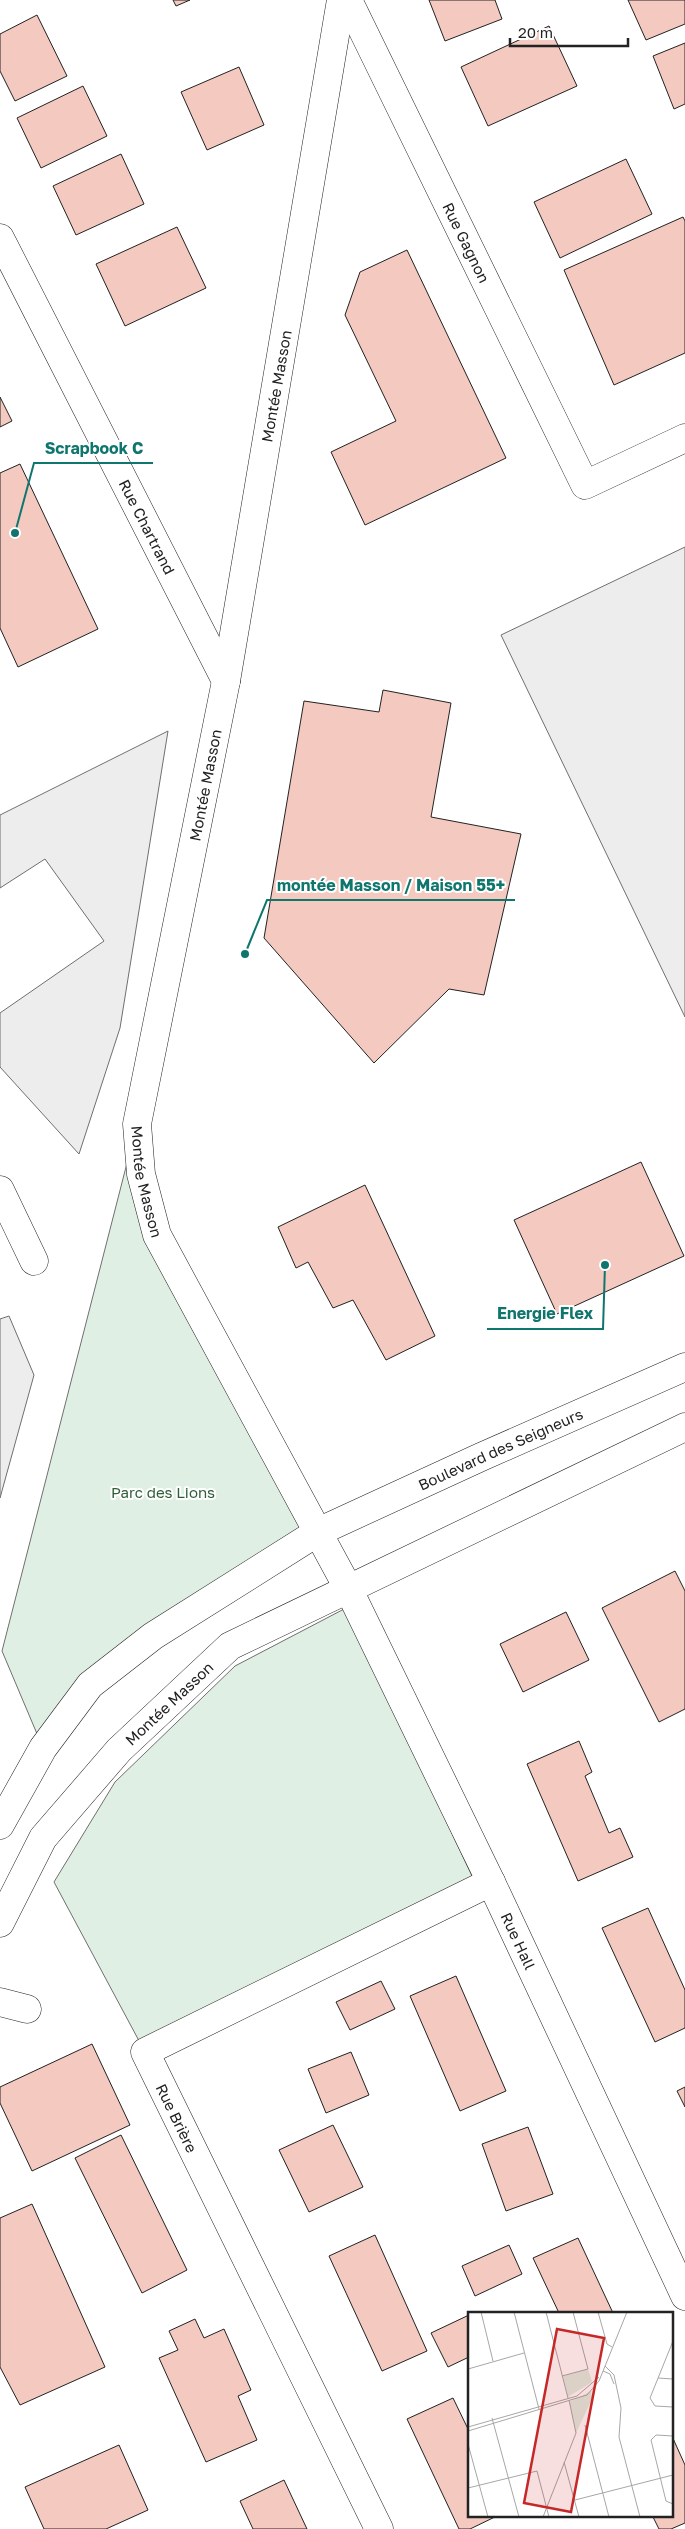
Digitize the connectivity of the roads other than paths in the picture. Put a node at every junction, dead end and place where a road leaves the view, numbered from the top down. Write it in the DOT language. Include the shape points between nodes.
graph roads {
  1 [pos="341,0"];
  2 [pos="348,0"];
  3 [pos="0,238"];
  4 [pos="685,438"];
  5 [pos="226,681"];
  6 [pos="0,1190"];
  7 [pos="34,1261"];
  8 [pos="685,1367"];
  9 [pos="685,1427"];
  10 [pos="318,1532"];
  11 [pos="348,1588"];
  12 [pos="0,1825"];
  13 [pos="491,1882"];
  14 [pos="0,1923"];
  15 [pos="0,2002"];
  16 [pos="28,2009"];
  17 [pos="685,2296"];
  18 [pos="380,2529"];
  1 -- 5 [label="main road, Montée Masson"];
  2 -- 4 [label="main road, Rue Gagnon" via="586,485"];
  3 -- 5 [label="main road, Rue Chartrand"];
  5 -- 10 [label="main road, Montée Masson" via="137,1124 141,1174 157,1235"];
  6 -- 7 [label="main road"];
  8 -- 10 [label="main road, Boulevard des Seigneurs"];
  9 -- 11 [label="main road"];
  10 -- 11 [label="main road, Montée Masson"];
  10 -- 12 [label="main road" via="153,1636 90,1685 43,1748"];
  11 -- 13 [label="main road, Rue Hall"];
  11 -- 14 [label="main road, Montée Masson" via="230,1646 119,1750 43,1838"];
  13 -- 17 [label="main road, Rue Hall"];
  13 -- 18 [label="main road, Rue Brière" via="145,2052"];
  15 -- 16 [label="main road"];
}
